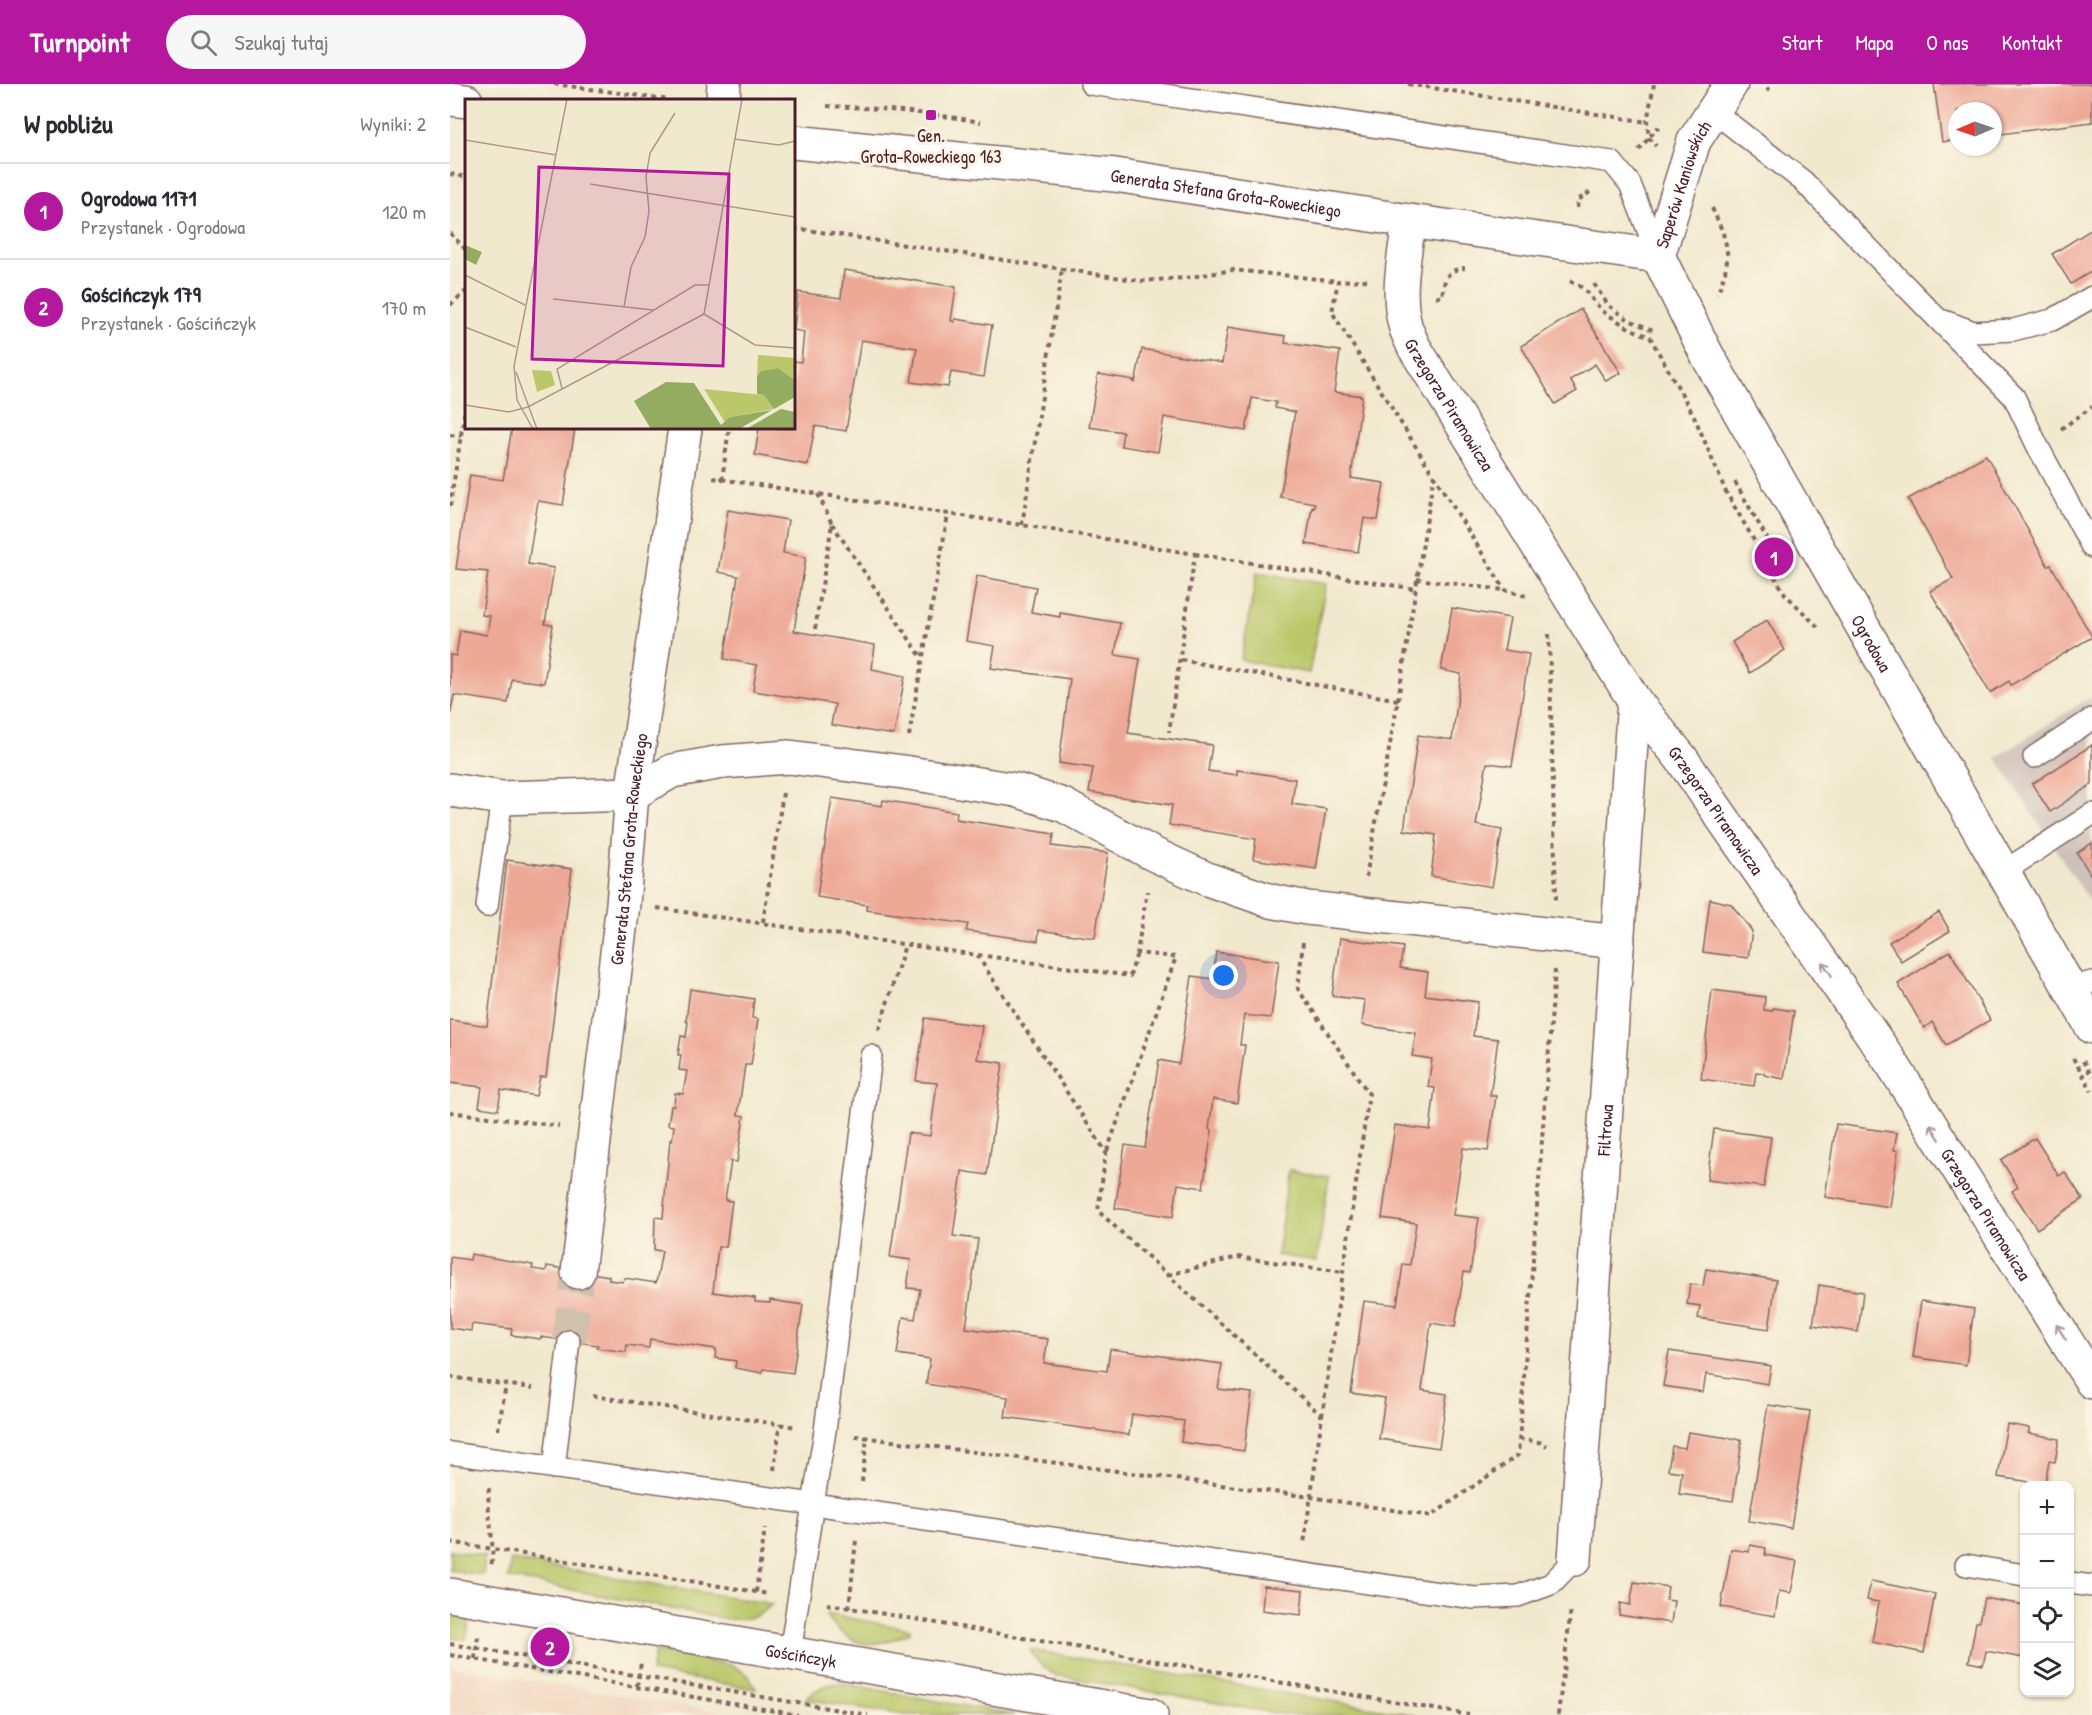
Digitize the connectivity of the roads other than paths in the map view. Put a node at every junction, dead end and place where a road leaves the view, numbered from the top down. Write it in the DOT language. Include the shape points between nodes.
graph roads {
  1 [pos="724,84"];
  2 [pos="1091,84"];
  3 [pos="1731,84"];
  4 [pos="450,99"];
  5 [pos="723,99"];
  6 [pos="465,101"];
  7 [pos="1713,111"];
  8 [pos="795,142"];
  9 [pos="1409,221"];
  10 [pos="1658,256"];
  11 [pos="2092,297"];
  12 [pos="1937,319"];
  13 [pos="685,429"];
  14 [pos="2092,547"];
  15 [pos="1634,700"];
  16 [pos="2092,719"];
  17 [pos="2034,757"];
  18 [pos="450,790"];
  19 [pos="632,794"];
  20 [pos="502,798"];
  21 [pos="2092,814"];
  22 [pos="2002,872"];
  23 [pos="487,906"];
  24 [pos="1618,942"];
  25 [pos="2081,985"];
  26 [pos="2092,1027"];
  27 [pos="872,1056"];
  28 [pos="578,1272"];
  29 [pos="569,1341"];
  30 [pos="2092,1382"];
  31 [pos="450,1453"];
  32 [pos="554,1467"];
  33 [pos="813,1504"];
  34 [pos="1575,1559"];
  35 [pos="1966,1565"];
  36 [pos="2020,1574"];
  37 [pos="2074,1584"];
  38 [pos="2092,1587"];
  39 [pos="450,1595"];
  40 [pos="790,1653"];
  41 [pos="1151,1715"];
  1 -- 5 [label="street"];
  2 -- 10 [label="lane" via="1612,162 1630,184"];
  3 -- 7 [label="street, Saperów Kaniowskich"];
  4 -- 6 [label="street"];
  7 -- 10 [label="street, Saperów Kaniowskich" via="1694,141"];
  7 -- 12 [label="lane" via="1803,181"];
  8 -- 9 [label="street, Generała Stefana Grota-Roweckiego" via="1115,175"];
  9 -- 10 [label="street, Generała Stefana Grota-Roweckiego"];
  9 -- 15 [label="street, Grzegorza Piramowicza" via="1402,299 1405,325 1414,347"];
  10 -- 22 [label="street, Ogrodowa" via="1707,356"];
  11 -- 12 [label="lane" via="2052,320 2013,330 1974,332"];
  12 -- 14 [label="lane" via="2014,398"];
  13 -- 19 [label="street, Generała Stefana Grota-Roweckiego"];
  15 -- 24 [label="street, Filtrowa"];
  30 -- 15 [label="street, Grzegorza Piramowicza, one-way" via="1893,1065 1681,759"];
  16 -- 17 [label="lane"];
  18 -- 20 [label="street"];
  19 -- 20 [label="street"];
  19 -- 24 [label="street" via="672,771 722,762 789,757 903,772 1026,793 1063,805 1153,854 1271,902"];
  19 -- 28 [label="street, Generała Stefana Grota-Roweckiego" via="623,904"];
  20 -- 23 [label="lane"];
  21 -- 22 [label="lane"];
  22 -- 25 [label="street, Ogrodowa"];
  24 -- 34 [label="street, Filtrowa"];
  25 -- 26 [label="street, Ogrodowa"];
  27 -- 33 [label="lane"];
  29 -- 32 [label="lane"];
  31 -- 32 [label="lane"];
  32 -- 33 [label="lane"];
  33 -- 34 [label="lane" via="1474,1598 1518,1596 1551,1584"];
  33 -- 40 [label="lane"];
  35 -- 36 [label="lane"];
  37 -- 38 [label="lane"];
  39 -- 40 [label="street, Gościńczyk"];
  40 -- 41 [label="street, Gościńczyk"];
}
